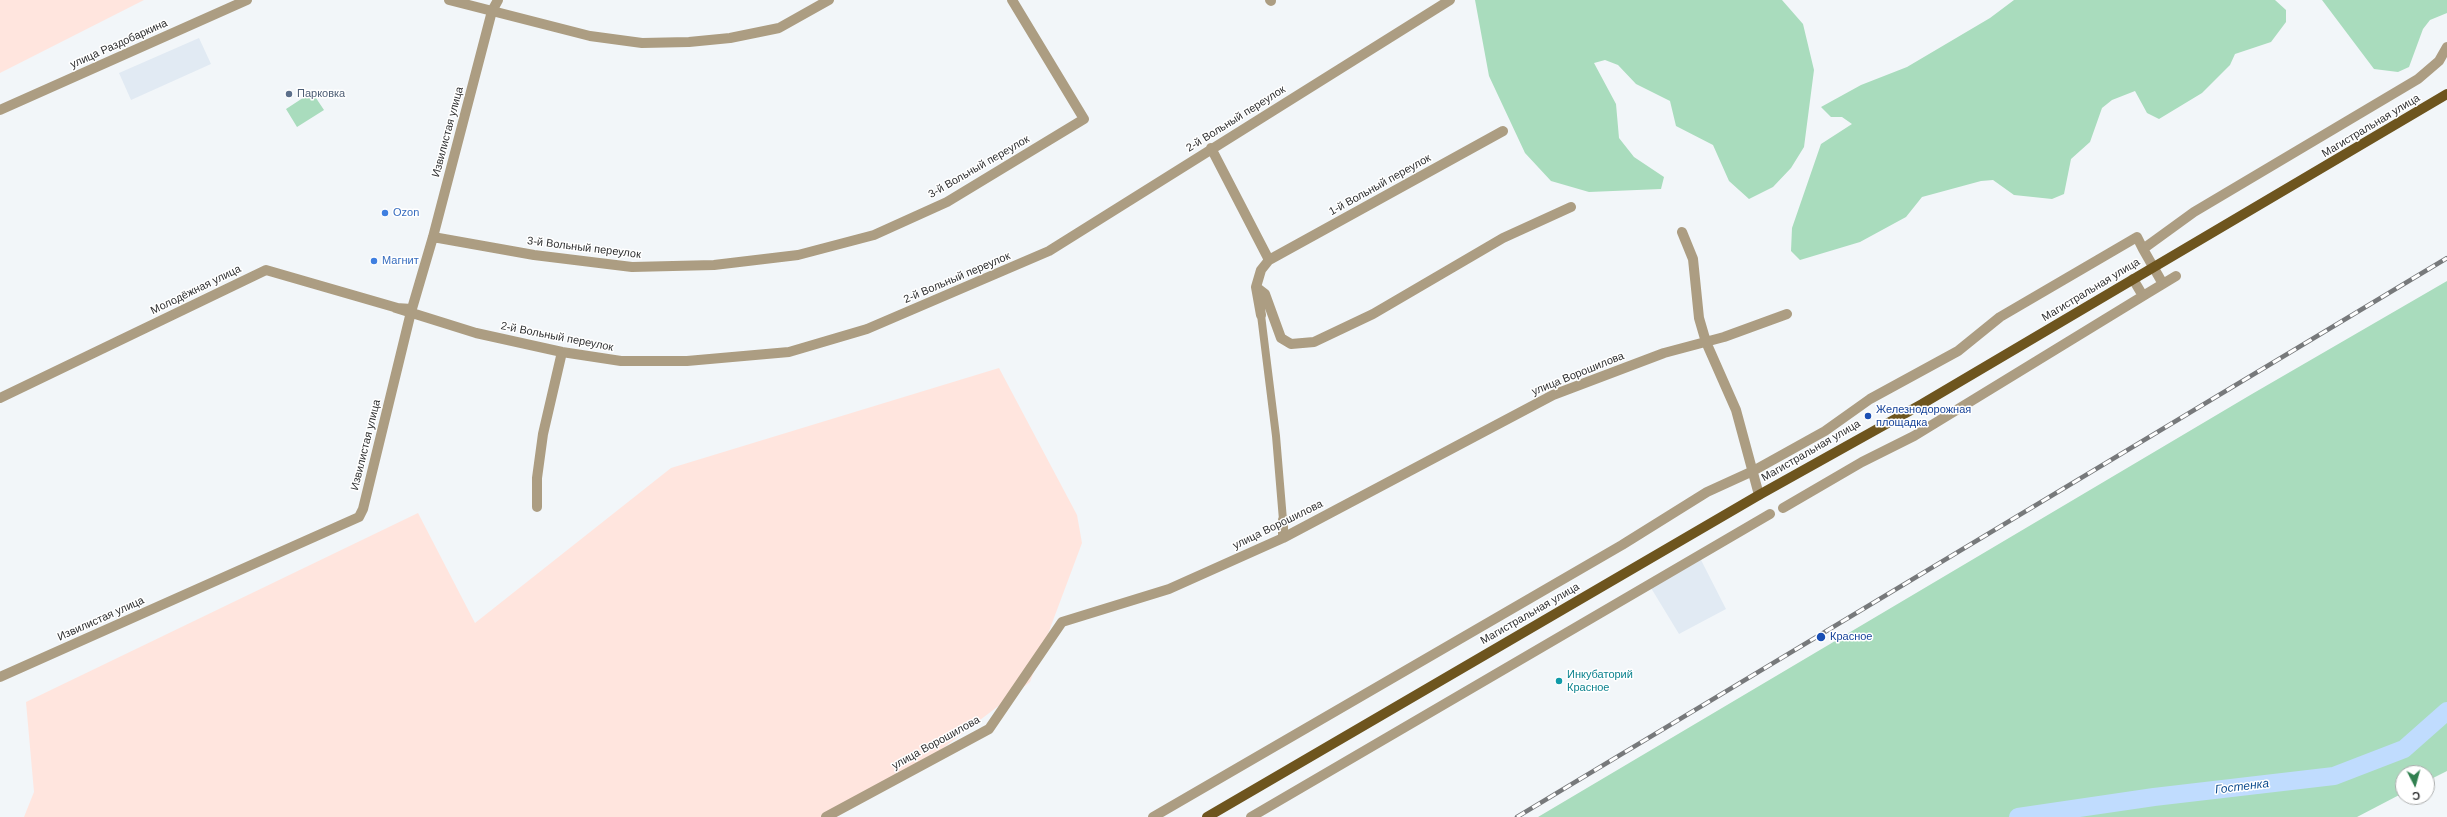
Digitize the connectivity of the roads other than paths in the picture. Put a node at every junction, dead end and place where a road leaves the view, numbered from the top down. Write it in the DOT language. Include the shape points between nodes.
graph roads {
  1 [pos="247,0"];
  2 [pos="449,0"];
  3 [pos="498,0"];
  4 [pos="829,0"];
  5 [pos="1012,0"];
  6 [pos="1450,0"];
  7 [pos="492,11"];
  8 [pos="2447,47"];
  9 [pos="2447,94"];
  10 [pos="0,110"];
  11 [pos="1503,131"];
  12 [pos="1211,148"];
  13 [pos="1571,207"];
  14 [pos="1682,232"];
  15 [pos="433,236"];
  16 [pos="2144,249"];
  17 [pos="1269,260"];
  18 [pos="2153,267"];
  19 [pos="2176,276"];
  20 [pos="2133,279"];
  21 [pos="2163,284"];
  22 [pos="1256,287"];
  23 [pos="2143,296"];
  24 [pos="411,311"];
  25 [pos="1260,314"];
  26 [pos="1787,314"];
  27 [pos="1706,342"];
  28 [pos="562,352"];
  29 [pos="0,398"];
  30 [pos="1753,472"];
  31 [pos="1759,495"];
  32 [pos="537,507"];
  33 [pos="1783,508"];
  34 [pos="1770,514"];
  35 [pos="1284,520"];
  36 [pos="1283,538"];
  37 [pos="0,677"];
  38 [pos="826,817"];
  39 [pos="1153,817"];
  40 [pos="1207,817"];
  41 [pos="1251,817"];
  1 -- 10 [label="street, улица Раздобаркина"];
  2 -- 7 [label="street"];
  3 -- 7 [label="street, Извилистая улица"];
  4 -- 7 [label="street" via="778,28 730,38 689,42 642,43 590,36"];
  5 -- 15 [label="street, 3-й Вольный переулок" via="1084,119 947,202 874,235 798,255 714,265 632,267 534,255"];
  6 -- 12 [label="street, 2-й Вольный переулок"];
  7 -- 15 [label="street, Извилистая улица"];
  8 -- 16 [label="street" via="2439,61 2418,79 2194,212"];
  9 -- 18 [label="main road, Магистральная улица"];
  11 -- 17 [label="street, 1-й Вольный переулок"];
  12 -- 17 [label="street"];
  12 -- 28 [label="street, 2-й Вольный переулок" via="1049,251 867,329 789,352 687,361 621,361"];
  13 -- 22 [label="street" via="1503,238 1373,314 1314,342 1291,344 1281,338 1265,294"];
  14 -- 27 [label="street" via="1692,259 1699,318"];
  15 -- 24 [label="street, Извилистая улица"];
  16 -- 18 [label="street"];
  16 -- 30 [label="street" via="2137,237 2000,317 1958,351 1870,399 1825,431"];
  17 -- 22 [label="street" via="1261,270"];
  18 -- 20 [label="main road, Магистральная улица"];
  18 -- 21 [label="street"];
  19 -- 21 [label="street"];
  20 -- 23 [label="street"];
  20 -- 31 [label="main road, Магистральная улица" via="1922,404"];
  21 -- 23 [label="street"];
  22 -- 25 [label="street"];
  23 -- 33 [label="street" via="1914,436 1862,462"];
  24 -- 28 [label="street, 2-й Вольный переулок" via="476,333"];
  24 -- 29 [label="street, Молодёжная улица" via="266,270"];
  24 -- 37 [label="street, Извилистая улица" via="359,517"];
  25 -- 35 [label="street"];
  26 -- 27 [label="street, улица Ворошилова"];
  27 -- 30 [label="street" via="1736,410"];
  27 -- 36 [label="street, улица Ворошилова" via="1664,353 1553,395"];
  28 -- 32 [label="street" via="543,434 537,478"];
  30 -- 31 [label="street"];
  30 -- 39 [label="street" via="1707,492 1622,545"];
  31 -- 40 [label="main road, Магистральная улица"];
  34 -- 41 [label="street"];
  35 -- 36 [label="street"];
  36 -- 38 [label="street, улица Ворошилова" via="1169,589 1062,622 989,729"];
}
